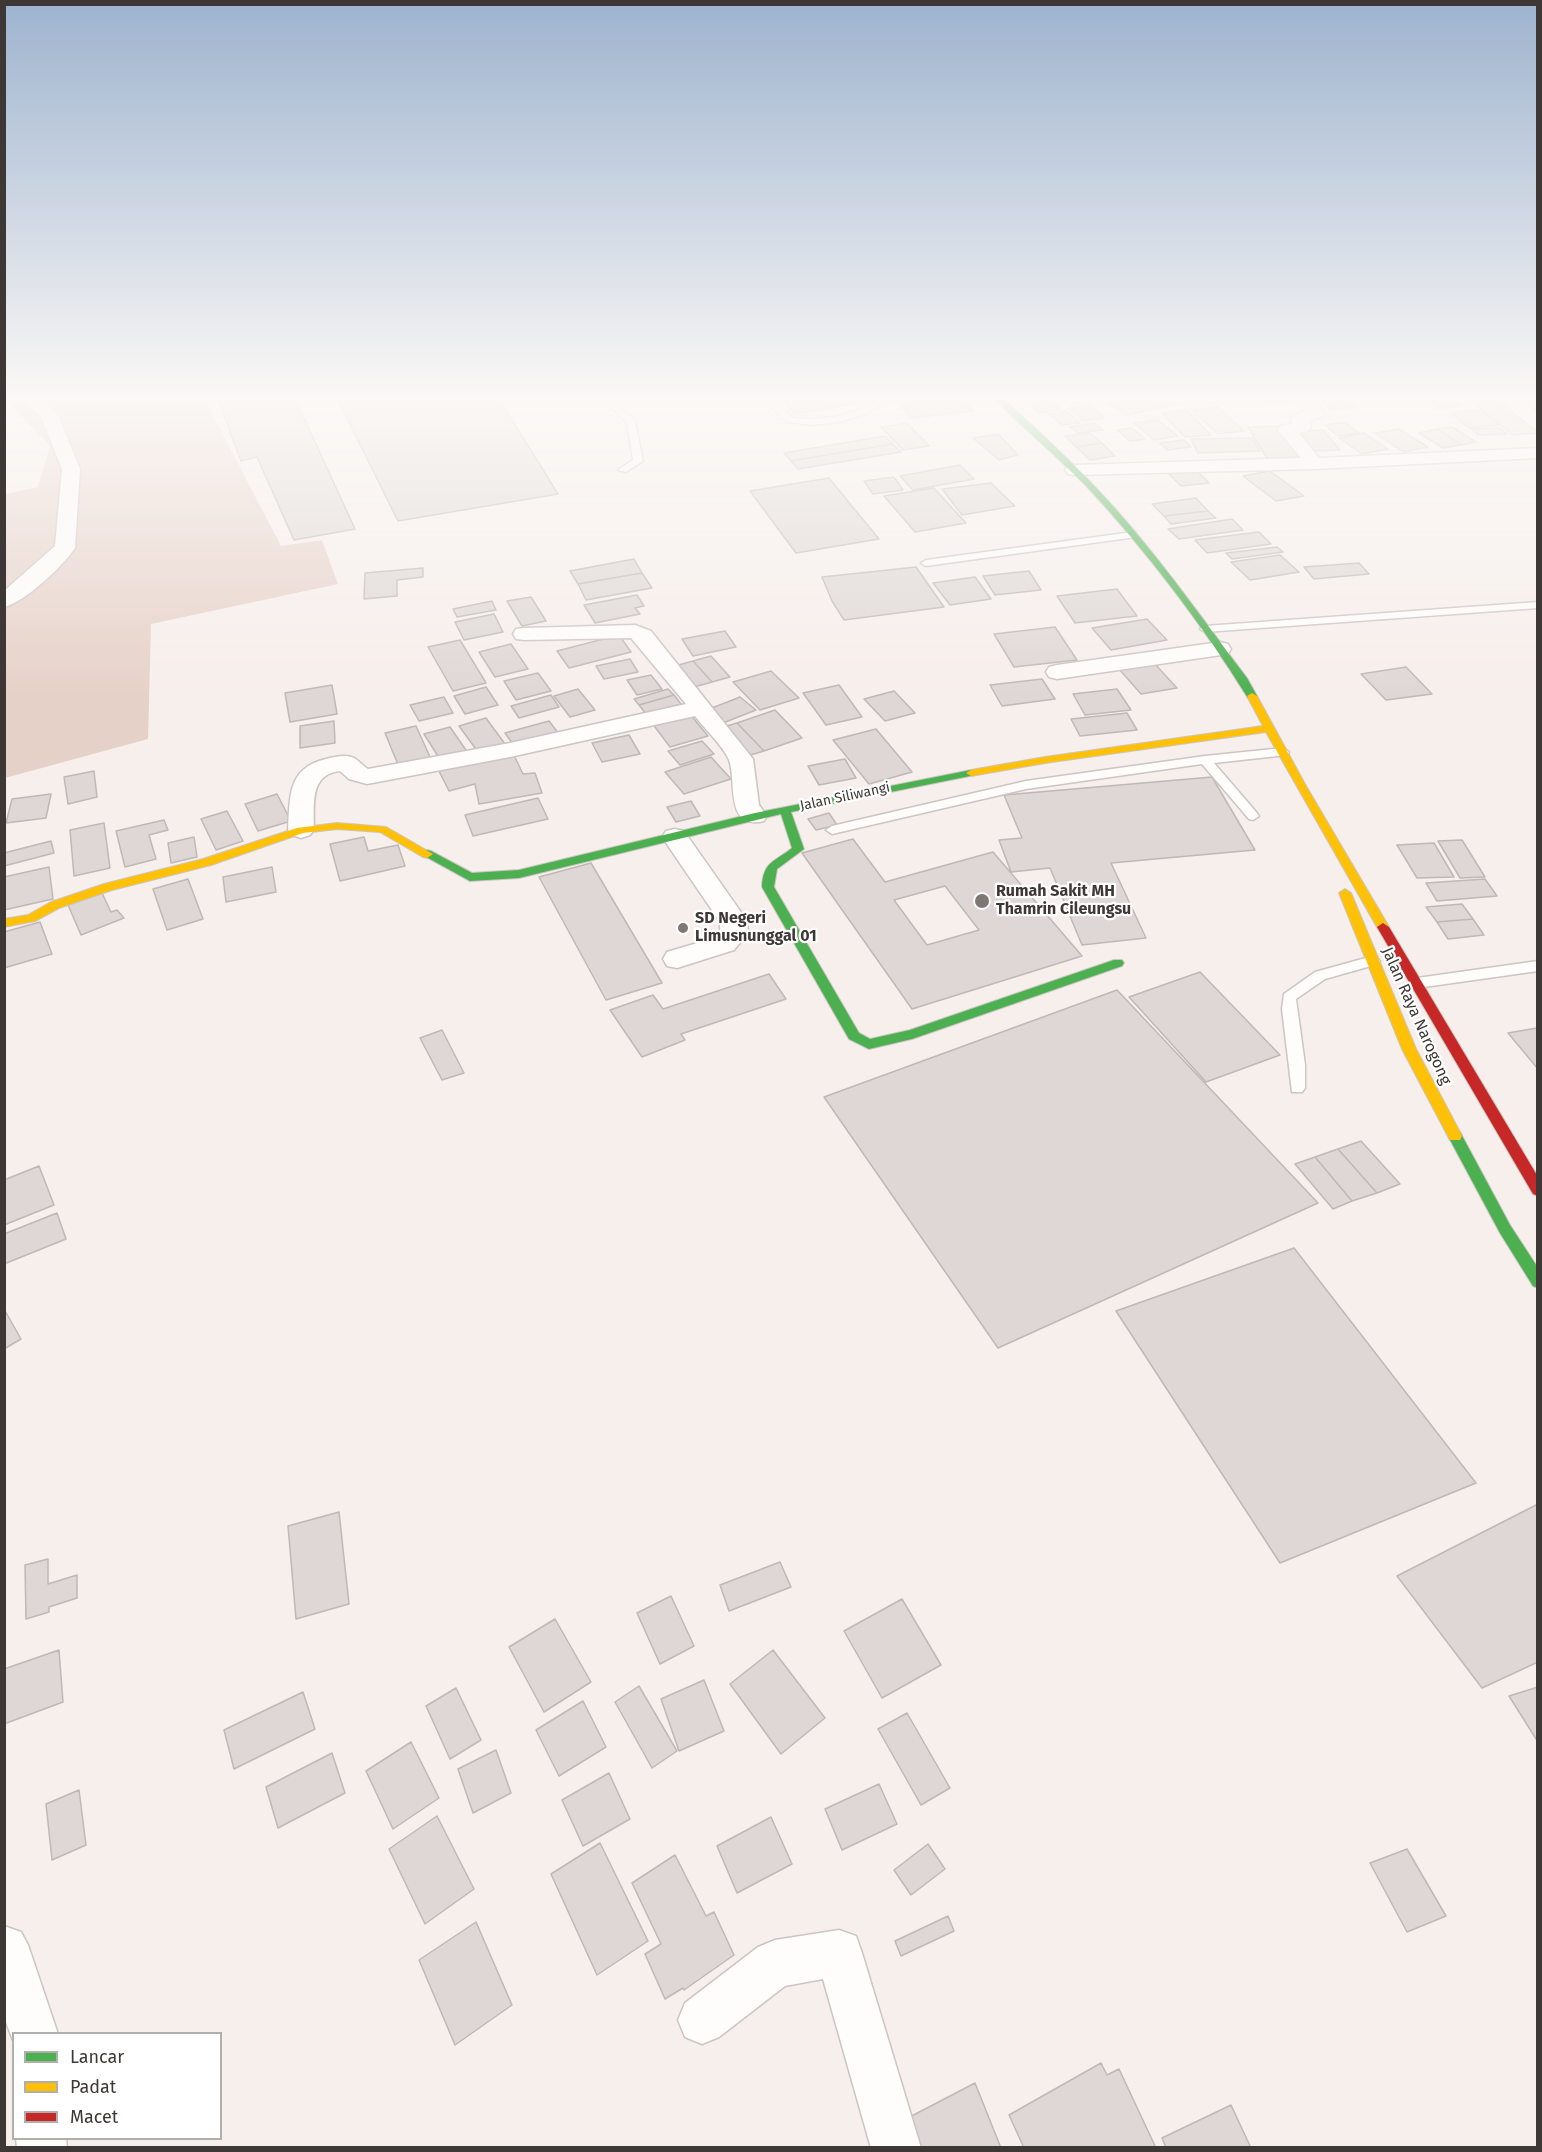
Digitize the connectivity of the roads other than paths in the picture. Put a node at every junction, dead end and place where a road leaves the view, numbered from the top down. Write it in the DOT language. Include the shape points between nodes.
graph roads {
  1 [pos="69,496"];
  2 [pos="1100,496"];
  3 [pos="1133,535"];
  4 [pos="926,563"];
  5 [pos="4,601"];
  6 [pos="1538,605"];
  7 [pos="1205,629"];
  8 [pos="524,634"];
  9 [pos="1220,649"];
  10 [pos="1057,672"];
  11 [pos="700,708"];
  12 [pos="1270,728"];
  13 [pos="1283,752"];
  14 [pos="1205,760"];
  15 [pos="1300,786"];
  16 [pos="785,810"];
  17 [pos="755,816"];
  18 [pos="1253,816"];
  19 [pos="301,830"];
  20 [pos="832,830"];
  21 [pos="675,837"];
  22 [pos="4,923"];
  23 [pos="677,959"];
  24 [pos="1372,961"];
  25 [pos="1118,963"];
  26 [pos="1538,966"];
  27 [pos="1417,983"];
  28 [pos="1297,1088"];
  29 [pos="1538,1190"];
  30 [pos="1538,1282"];
  31 [pos="4,1949"];
  32 [pos="702,2020"];
  33 [pos="33,2032"];
  34 [pos="896,2148"];
  1 -- 5 [label="street" via="65,548 24,588"];
  2 -- 3 [label="main road, Jalan Raya Narogong"];
  3 -- 4 [label="lane"];
  3 -- 7 [label="main road, Jalan Raya Narogong"];
  6 -- 7 [label="lane"];
  7 -- 9 [label="main road, Jalan Raya Narogong"];
  8 -- 11 [label="street" via="635,631"];
  9 -- 10 [label="street"];
  9 -- 12 [label="main road, Jalan Raya Narogong"];
  11 -- 17 [label="street" via="741,759 747,806"];
  11 -- 19 [label="street" via="367,777 345,763 321,768 305,780"];
  12 -- 13 [label="main road, Jalan Raya Narogong"];
  12 -- 16 [label="main road, Jalan Siliwangi" via="1045,760"];
  13 -- 14 [label="lane"];
  13 -- 15 [label="main road, Jalan Raya Narogong"];
  14 -- 18 [label="lane"];
  14 -- 20 [label="lane" via="1026,784"];
  15 -- 24 [label="main road, Jalan Raya Narogong"];
  15 -- 27 [label="main road, Jalan Raya Narogong"];
  16 -- 17 [label="main road, Jalan Siliwangi"];
  16 -- 25 [label="main road" via="798,849 767,872 768,887 854,1036 864,1042 912,1034"];
  17 -- 21 [label="main road, Jalan Siliwangi"];
  19 -- 21 [label="main road, Jalan Siliwangi" via="337,826 382,829 470,877 519,874"];
  19 -- 22 [label="main road, Jalan Siliwangi" via="207,862 108,887 55,905 31,918"];
  21 -- 23 [label="street" via="733,921 735,933 724,944"];
  24 -- 28 [label="lane" via="1320,975 1289,996 1288,1019 1299,1068"];
  24 -- 30 [label="main road, Jalan Raya Narogong" via="1409,1049 1504,1229"];
  26 -- 27 [label="lane"];
  27 -- 29 [label="main road, Jalan Raya Narogong"];
  31 -- 33 [label="street"];
  32 -- 34 [label="street" via="775,1964 839,1953"];
}
